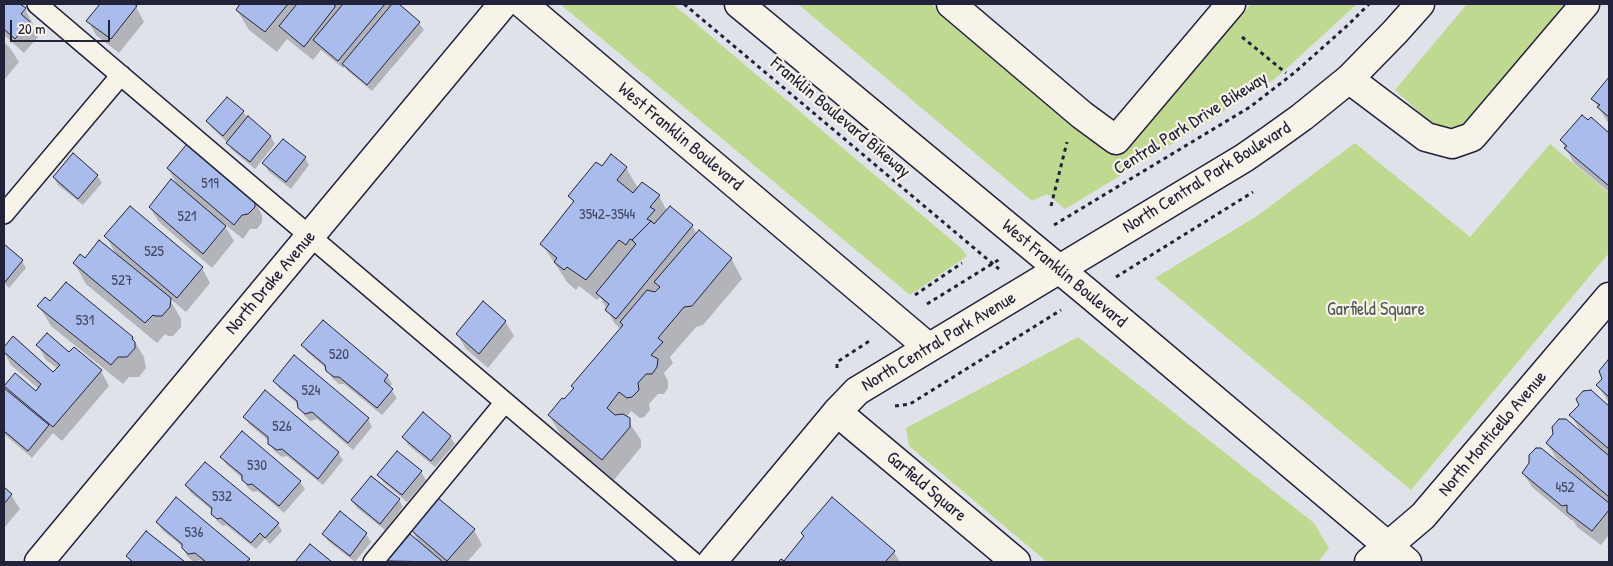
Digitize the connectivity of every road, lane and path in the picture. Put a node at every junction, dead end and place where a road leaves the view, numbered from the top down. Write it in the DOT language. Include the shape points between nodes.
graph roads {
  1 [pos="37,4"];
  2 [pos="503,4"];
  3 [pos="523,4"];
  4 [pos="684,4"];
  5 [pos="739,4"];
  6 [pos="951,4"];
  7 [pos="1231,4"];
  8 [pos="1369,4"];
  9 [pos="1420,4"];
  10 [pos="1585,4"];
  11 [pos="1238,34"];
  12 [pos="1286,73"];
  13 [pos="121,75"];
  14 [pos="1349,79"];
  15 [pos="1067,140"];
  16 [pos="1051,206"];
  17 [pos="4,214"];
  18 [pos="1066,219"];
  19 [pos="310,236"];
  20 [pos="978,252"];
  21 [pos="962,263"];
  22 [pos="1059,270"];
  23 [pos="976,274"];
  24 [pos="1609,297"];
  25 [pos="910,298"];
  26 [pos="925,305"];
  27 [pos="1039,324"];
  28 [pos="870,341"];
  29 [pos="928,347"];
  30 [pos="837,362"];
  31 [pos="505,402"];
  32 [pos="910,404"];
  33 [pos="837,412"];
  34 [pos="1388,557"];
  35 [pos="39,562"];
  36 [pos="373,562"];
  37 [pos="693,562"];
  38 [pos="712,562"];
  39 [pos="1016,562"];
  1 -- 13 [label="lane"];
  2 -- 19 [label="street, North Drake Avenue"];
  3 -- 29 [label="street, West Franklin Boulevard"];
  4 -- 20 [label="path, Franklin Boulevard Bikeway"];
  5 -- 22 [label="street, West Franklin Boulevard"];
  6 -- 7 [label="street" via="1116,140"];
  8 -- 18 [label="path, Central Park Drive Bikeway" via="1294,73 1250,107"];
  9 -- 14 [label="street, North Central Park Boulevard"];
  10 -- 14 [label="street" via="1472,137 1452,144 1426,137"];
  11 -- 12 [label="path"];
  13 -- 17 [label="lane"];
  13 -- 19 [label="lane"];
  14 -- 22 [label="street, North Central Park Boulevard" via="1244,158"];
  15 -- 16 [label="path"];
  19 -- 31 [label="lane"];
  19 -- 35 [label="street, North Drake Avenue"];
  21 -- 25 [label="path"];
  22 -- 29 [label="street, North Central Park Avenue"];
  22 -- 34 [label="street, West Franklin Boulevard"];
  23 -- 26 [label="path"];
  24 -- 34 [label="street, North Monticello Avenue"];
  27 -- 32 [label="path"];
  28 -- 30 [label="path"];
  29 -- 33 [label="street, North Central Park Avenue" via="857,391"];
  31 -- 36 [label="lane"];
  31 -- 37 [label="lane"];
  33 -- 38 [label="street, North Central Park Avenue"];
  33 -- 39 [label="street, Garfield Square"];
}
